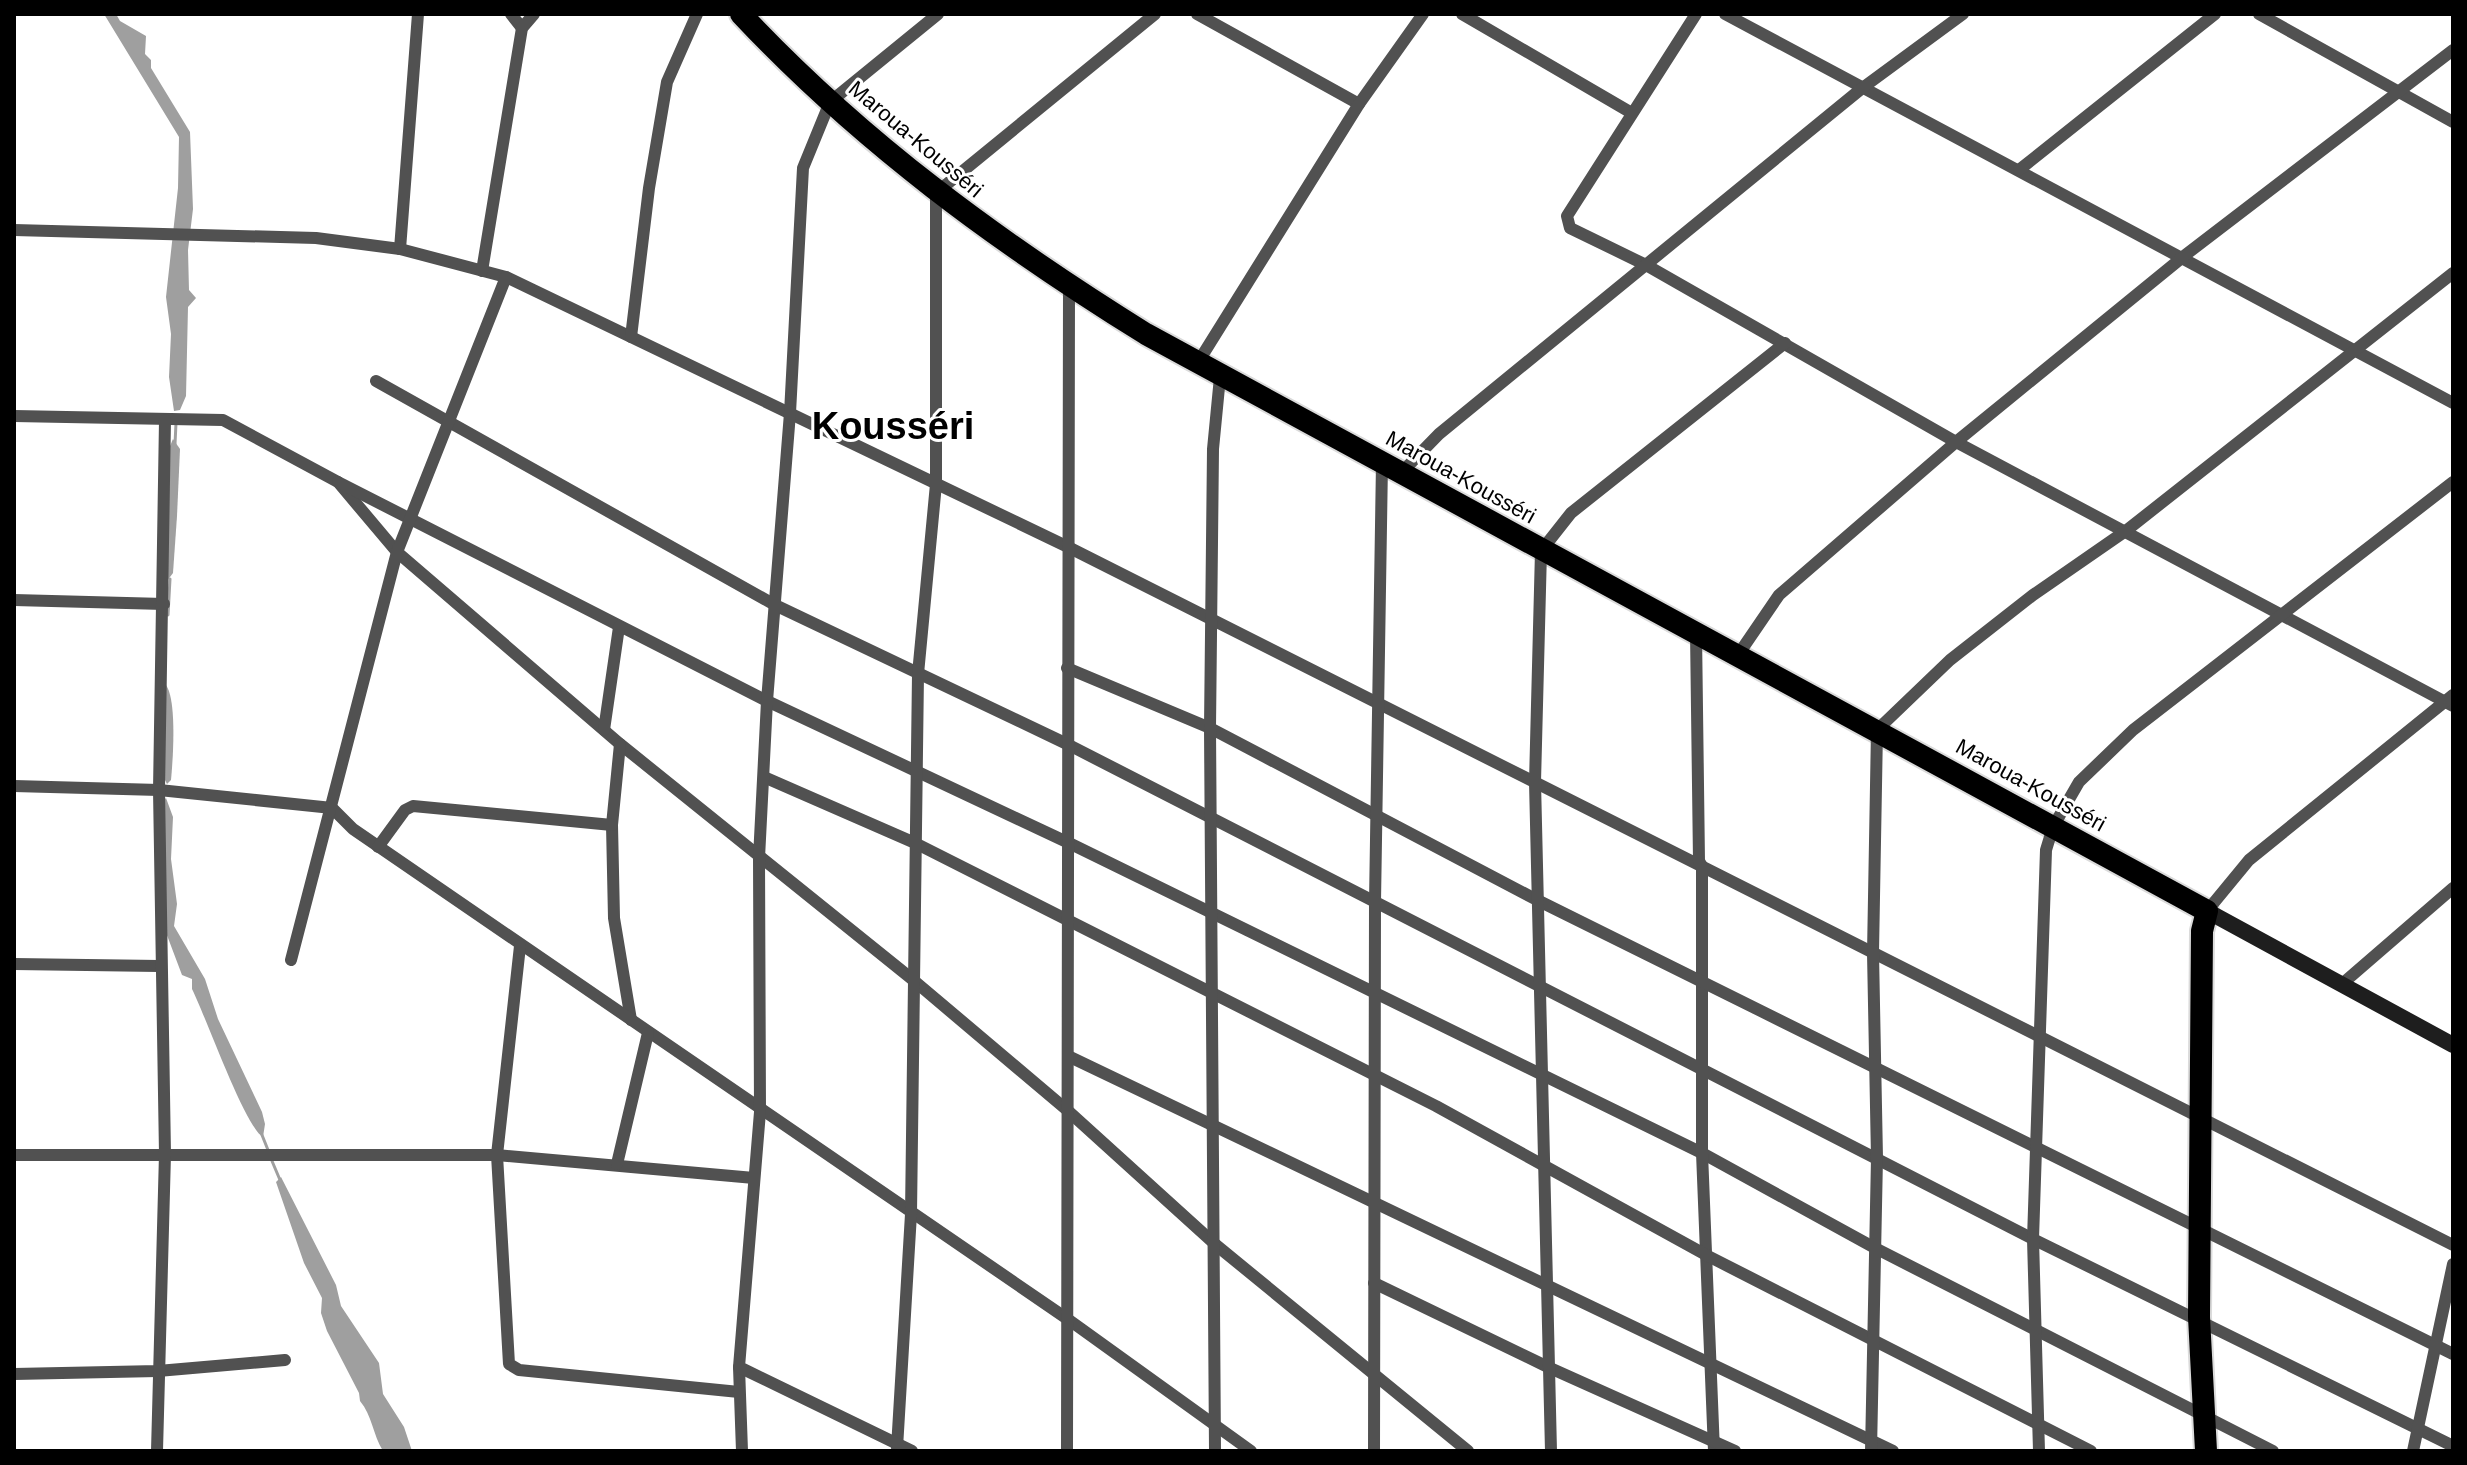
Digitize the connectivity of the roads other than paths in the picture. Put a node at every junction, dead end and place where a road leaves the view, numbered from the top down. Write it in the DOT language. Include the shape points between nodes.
graph roads {
  1 [pos="418,14"];
  2 [pos="511,14"];
  3 [pos="534,14"];
  4 [pos="697,14"];
  5 [pos="938,14"];
  6 [pos="1155,14"];
  7 [pos="1197,14"];
  8 [pos="1423,14"];
  9 [pos="1462,14"];
  10 [pos="1696,14"];
  11 [pos="1725,14"];
  12 [pos="1963,14"];
  13 [pos="2215,14"];
  14 [pos="2259,14"];
  15 [pos="745,15"];
  16 [pos="522,28"];
  17 [pos="2453,50"];
  18 [pos="1861,89"];
  19 [pos="2397,92"];
  20 [pos="830,102"];
  21 [pos="1359,104"];
  22 [pos="1630,112"];
  23 [pos="2453,122"];
  24 [pos="2019,170"];
  25 [pos="936,193"];
  26 [pos="14,230"];
  27 [pos="400,249"];
  28 [pos="2184,256"];
  29 [pos="1646,265"];
  30 [pos="482,271"];
  31 [pos="2453,273"];
  32 [pos="506,277"];
  33 [pos="1069,287"];
  34 [pos="631,337"];
  35 [pos="1785,343"];
  36 [pos="2355,348"];
  37 [pos="1196,364"];
  38 [pos="1220,377"];
  39 [pos="376,381"];
  40 [pos="2453,403"];
  41 [pos="790,413"];
  42 [pos="14,416"];
  43 [pos="167,420"];
  44 [pos="448,421"];
  45 [pos="1956,442"];
  46 [pos="1391,468"];
  47 [pos="338,482"];
  48 [pos="2453,482"];
  49 [pos="936,484"];
  50 [pos="409,519"];
  51 [pos="2127,530"];
  52 [pos="1066,546"];
  53 [pos="1541,551"];
  54 [pos="397,552"];
  55 [pos="14,600"];
  56 [pos="164,604"];
  57 [pos="775,605"];
  58 [pos="2284,614"];
  59 [pos="1211,619"];
  60 [pos="619,627"];
  61 [pos="1696,632"];
  62 [pos="1738,655"];
  63 [pos="1067,668"];
  64 [pos="918,674"];
  65 [pos="767,701"];
  66 [pos="2450,701"];
  67 [pos="1377,703"];
  68 [pos="1210,728"];
  69 [pos="604,730"];
  70 [pos="1877,730"];
  71 [pos="620,744"];
  72 [pos="1067,744"];
  73 [pos="918,770"];
  74 [pos="764,777"];
  75 [pos="1535,782"];
  76 [pos="14,786"];
  77 [pos="159,790"];
  78 [pos="332,808"];
  79 [pos="1376,815"];
  80 [pos="1213,818"];
  81 [pos="612,825"];
  82 [pos="2053,827"];
  83 [pos="915,843"];
  84 [pos="1069,843"];
  85 [pos="378,847"];
  86 [pos="759,858"];
  87 [pos="1702,866"];
  88 [pos="2453,888"];
  89 [pos="1539,901"];
  90 [pos="1375,902"];
  91 [pos="2207,911"];
  92 [pos="1213,913"];
  93 [pos="1069,920"];
  94 [pos="520,946"];
  95 [pos="1873,953"];
  96 [pos="291,960"];
  97 [pos="14,964"];
  98 [pos="159,966"];
  99 [pos="912,979"];
  100 [pos="1701,979"];
  101 [pos="2342,984"];
  102 [pos="1538,985"];
  103 [pos="1213,995"];
  104 [pos="1376,996"];
  105 [pos="631,1020"];
  106 [pos="648,1033"];
  107 [pos="2040,1037"];
  108 [pos="2453,1045"];
  109 [pos="1068,1056"];
  110 [pos="1877,1066"];
  111 [pos="1703,1067"];
  112 [pos="1374,1076"];
  113 [pos="1540,1076"];
  114 [pos="1067,1110"];
  115 [pos="760,1112"];
  116 [pos="2200,1117"];
  117 [pos="1214,1127"];
  118 [pos="2037,1148"];
  119 [pos="1702,1153"];
  120 [pos="165,1154"];
  121 [pos="14,1155"];
  122 [pos="497,1155"];
  123 [pos="1877,1158"];
  124 [pos="617,1164"];
  125 [pos="1544,1167"];
  126 [pos="754,1178"];
  127 [pos="1373,1202"];
  128 [pos="911,1214"];
  129 [pos="2199,1228"];
  130 [pos="2033,1239"];
  131 [pos="1216,1245"];
  132 [pos="2453,1245"];
  133 [pos="1875,1248"];
  134 [pos="1708,1256"];
  135 [pos="2453,1264"];
  136 [pos="1374,1283"];
  137 [pos="1549,1286"];
  138 [pos="2199,1317"];
  139 [pos="1069,1320"];
  140 [pos="2033,1328"];
  141 [pos="1874,1338"];
  142 [pos="2436,1345"];
  143 [pos="2453,1354"];
  144 [pos="285,1360"];
  145 [pos="1708,1363"];
  146 [pos="739,1367"];
  147 [pos="1550,1368"];
  148 [pos="158,1371"];
  149 [pos="14,1374"];
  150 [pos="1374,1377"];
  151 [pos="739,1392"];
  152 [pos="2205,1417"];
  153 [pos="2039,1424"];
  154 [pos="1216,1428"];
  155 [pos="2417,1429"];
  156 [pos="1714,1446"];
  157 [pos="1871,1446"];
  158 [pos="2453,1446"];
  159 [pos="897,1447"];
  160 [pos="157,1451"];
  161 [pos="742,1451"];
  162 [pos="912,1451"];
  163 [pos="1067,1451"];
  164 [pos="1215,1451"];
  165 [pos="1251,1451"];
  166 [pos="1374,1451"];
  167 [pos="1468,1451"];
  168 [pos="1551,1451"];
  169 [pos="1735,1451"];
  170 [pos="1893,1451"];
  171 [pos="2039,1451"];
  172 [pos="2091,1451"];
  173 [pos="2206,1451"];
  174 [pos="2273,1451"];
  175 [pos="2413,1451"];
  1 -- 27 [label="street"];
  2 -- 16 [label="street"];
  3 -- 16 [label="street"];
  4 -- 34 [label="street" via="667,82"];
  5 -- 20 [label="street"];
  6 -- 25 [label="street"];
  7 -- 21 [label="street"];
  8 -- 21 [label="street"];
  9 -- 22 [label="street"];
  10 -- 22 [label="street"];
  11 -- 18 [label="street"];
  12 -- 18 [label="street"];
  13 -- 24 [label="street"];
  14 -- 19 [label="street"];
  15 -- 20 [label="highway, Maroua-Kousséri"];
  16 -- 30 [label="street"];
  17 -- 19 [label="street"];
  18 -- 24 [label="street"];
  18 -- 29 [label="street"];
  19 -- 23 [label="street"];
  19 -- 28 [label="street"];
  20 -- 25 [label="highway, Maroua-Kousséri"];
  20 -- 41 [label="street" via="803,168"];
  21 -- 37 [label="street"];
  22 -- 29 [label="street" via="1566,222"];
  24 -- 28 [label="street"];
  25 -- 33 [label="highway, Maroua-Kousséri"];
  25 -- 49 [label="street"];
  26 -- 27 [label="street" via="316,238"];
  27 -- 30 [label="street"];
  28 -- 36 [label="street"];
  28 -- 45 [label="street"];
  29 -- 35 [label="street"];
  29 -- 46 [label="street"];
  30 -- 32 [label="street"];
  31 -- 36 [label="street"];
  32 -- 34 [label="street"];
  32 -- 44 [label="street"];
  33 -- 37 [label="highway, Maroua-Kousséri"];
  33 -- 52 [label="street"];
  34 -- 41 [label="street"];
  35 -- 45 [label="street"];
  35 -- 53 [label="street" via="1571,513"];
  36 -- 40 [label="street"];
  36 -- 51 [label="street"];
  37 -- 38 [label="highway, Maroua-Kousséri"];
  38 -- 46 [label="highway, Maroua-Kousséri"];
  38 -- 59 [label="street" via="1213,449"];
  39 -- 44 [label="street"];
  41 -- 49 [label="street"];
  41 -- 57 [label="street"];
  42 -- 43 [label="street"];
  43 -- 47 [label="street" via="223,420"];
  43 -- 56 [label="street"];
  44 -- 50 [label="street"];
  44 -- 57 [label="street"];
  45 -- 51 [label="street"];
  45 -- 62 [label="street" via="1779,595"];
  46 -- 53 [label="highway, Maroua-Kousséri"];
  46 -- 67 [label="street"];
  47 -- 50 [label="street"];
  47 -- 54 [label="street"];
  48 -- 58 [label="street"];
  49 -- 52 [label="street"];
  49 -- 64 [label="street"];
  50 -- 54 [label="street"];
  50 -- 60 [label="street"];
  51 -- 58 [label="street"];
  51 -- 70 [label="street" via="1950,660"];
  52 -- 59 [label="street"];
  52 -- 63 [label="street"];
  53 -- 61 [label="highway, Maroua-Kousséri"];
  53 -- 75 [label="street"];
  54 -- 69 [label="street"];
  54 -- 78 [label="street"];
  55 -- 56 [label="street"];
  56 -- 77 [label="street"];
  57 -- 64 [label="street"];
  57 -- 65 [label="street"];
  58 -- 66 [label="street"];
  58 -- 82 [label="street" via="2133,730 2079,782"];
  59 -- 67 [label="street"];
  59 -- 68 [label="street"];
  60 -- 65 [label="street"];
  60 -- 69 [label="street"];
  61 -- 62 [label="highway, Maroua-Kousséri"];
  61 -- 87 [label="street"];
  62 -- 70 [label="highway, Maroua-Kousséri"];
  63 -- 68 [label="street"];
  63 -- 72 [label="street"];
  64 -- 72 [label="street"];
  64 -- 73 [label="street"];
  65 -- 73 [label="street"];
  65 -- 74 [label="street"];
  66 -- 91 [label="street" via="2249,860"];
  67 -- 75 [label="street"];
  67 -- 79 [label="street"];
  68 -- 79 [label="street"];
  68 -- 80 [label="street"];
  69 -- 71 [label="street"];
  70 -- 82 [label="highway, Maroua-Kousséri"];
  70 -- 95 [label="street"];
  71 -- 81 [label="street"];
  71 -- 86 [label="street"];
  72 -- 80 [label="street"];
  72 -- 84 [label="street"];
  73 -- 83 [label="street"];
  73 -- 84 [label="street"];
  74 -- 83 [label="street"];
  74 -- 86 [label="street"];
  75 -- 87 [label="street"];
  75 -- 89 [label="street"];
  76 -- 77 [label="street"];
  77 -- 78 [label="street"];
  77 -- 98 [label="street"];
  78 -- 85 [label="street"];
  78 -- 96 [label="street"];
  79 -- 89 [label="street"];
  79 -- 90 [label="street"];
  80 -- 90 [label="street"];
  80 -- 92 [label="street"];
  81 -- 85 [label="street" via="413,806"];
  81 -- 105 [label="street" via="614,935"];
  82 -- 91 [label="highway, Maroua-Kousséri"];
  82 -- 107 [label="street" via="2046,850"];
  83 -- 93 [label="street"];
  83 -- 99 [label="street"];
  84 -- 92 [label="street"];
  84 -- 93 [label="street"];
  85 -- 94 [label="street"];
  86 -- 99 [label="street"];
  86 -- 115 [label="street"];
  87 -- 95 [label="street"];
  87 -- 100 [label="street"];
  88 -- 101 [label="street"];
  89 -- 100 [label="street"];
  89 -- 102 [label="street"];
  90 -- 102 [label="street"];
  90 -- 104 [label="street"];
  91 -- 101 [label="street"];
  91 -- 116 [label="highway" via="2202,931"];
  92 -- 103 [label="street"];
  92 -- 104 [label="street"];
  93 -- 103 [label="street"];
  93 -- 109 [label="street"];
  94 -- 105 [label="street"];
  94 -- 122 [label="street"];
  95 -- 107 [label="street"];
  95 -- 110 [label="street"];
  97 -- 98 [label="street"];
  98 -- 120 [label="street"];
  99 -- 114 [label="street"];
  99 -- 128 [label="street"];
  100 -- 110 [label="street"];
  100 -- 111 [label="street"];
  101 -- 108 [label="street"];
  102 -- 111 [label="street"];
  102 -- 113 [label="street"];
  103 -- 112 [label="street"];
  103 -- 117 [label="street"];
  104 -- 112 [label="street"];
  104 -- 113 [label="street"];
  105 -- 106 [label="street"];
  106 -- 115 [label="street"];
  106 -- 124 [label="street"];
  107 -- 116 [label="street"];
  107 -- 118 [label="street"];
  109 -- 114 [label="street"];
  109 -- 117 [label="street"];
  110 -- 118 [label="street"];
  110 -- 123 [label="street"];
  111 -- 119 [label="street"];
  111 -- 123 [label="street"];
  112 -- 125 [label="street"];
  112 -- 127 [label="street"];
  113 -- 119 [label="street"];
  113 -- 125 [label="street"];
  114 -- 131 [label="street"];
  114 -- 139 [label="street"];
  115 -- 126 [label="street"];
  115 -- 128 [label="street"];
  116 -- 129 [label="highway"];
  116 -- 132 [label="street"];
  117 -- 127 [label="street"];
  117 -- 131 [label="street"];
  118 -- 129 [label="street"];
  118 -- 130 [label="street"];
  119 -- 133 [label="street"];
  119 -- 134 [label="street"];
  120 -- 121 [label="street"];
  120 -- 122 [label="street"];
  120 -- 148 [label="street"];
  122 -- 124 [label="street"];
  122 -- 151 [label="street" via="509,1364 519,1370"];
  123 -- 130 [label="street"];
  123 -- 133 [label="street"];
  124 -- 126 [label="street"];
  125 -- 134 [label="street"];
  125 -- 137 [label="street"];
  126 -- 146 [label="street"];
  127 -- 136 [label="street"];
  127 -- 137 [label="street"];
  128 -- 139 [label="street"];
  128 -- 159 [label="street"];
  129 -- 138 [label="highway"];
  129 -- 142 [label="street"];
  130 -- 138 [label="street"];
  130 -- 140 [label="street"];
  131 -- 150 [label="street"];
  131 -- 154 [label="street"];
  133 -- 140 [label="street"];
  133 -- 141 [label="street"];
  134 -- 141 [label="street"];
  134 -- 145 [label="street"];
  135 -- 142 [label="street"];
  136 -- 147 [label="street"];
  136 -- 150 [label="street"];
  137 -- 145 [label="street"];
  137 -- 147 [label="street"];
  138 -- 152 [label="highway"];
  138 -- 155 [label="street"];
  139 -- 154 [label="street"];
  139 -- 163 [label="street"];
  140 -- 152 [label="street"];
  140 -- 153 [label="street"];
  141 -- 153 [label="street"];
  141 -- 157 [label="street"];
  142 -- 143 [label="street"];
  142 -- 155 [label="street"];
  144 -- 148 [label="street"];
  145 -- 156 [label="street"];
  145 -- 157 [label="street"];
  146 -- 151 [label="street"];
  146 -- 159 [label="street"];
  147 -- 156 [label="street"];
  147 -- 168 [label="street"];
  148 -- 149 [label="street"];
  148 -- 160 [label="street"];
  150 -- 166 [label="street"];
  150 -- 167 [label="street"];
  151 -- 161 [label="street"];
  152 -- 173 [label="highway"];
  152 -- 174 [label="street"];
  153 -- 171 [label="street"];
  153 -- 172 [label="street"];
  154 -- 164 [label="street"];
  154 -- 165 [label="street"];
  155 -- 158 [label="street"];
  155 -- 175 [label="street"];
  156 -- 169 [label="street"];
  157 -- 170 [label="street"];
  159 -- 162 [label="street"];
}
